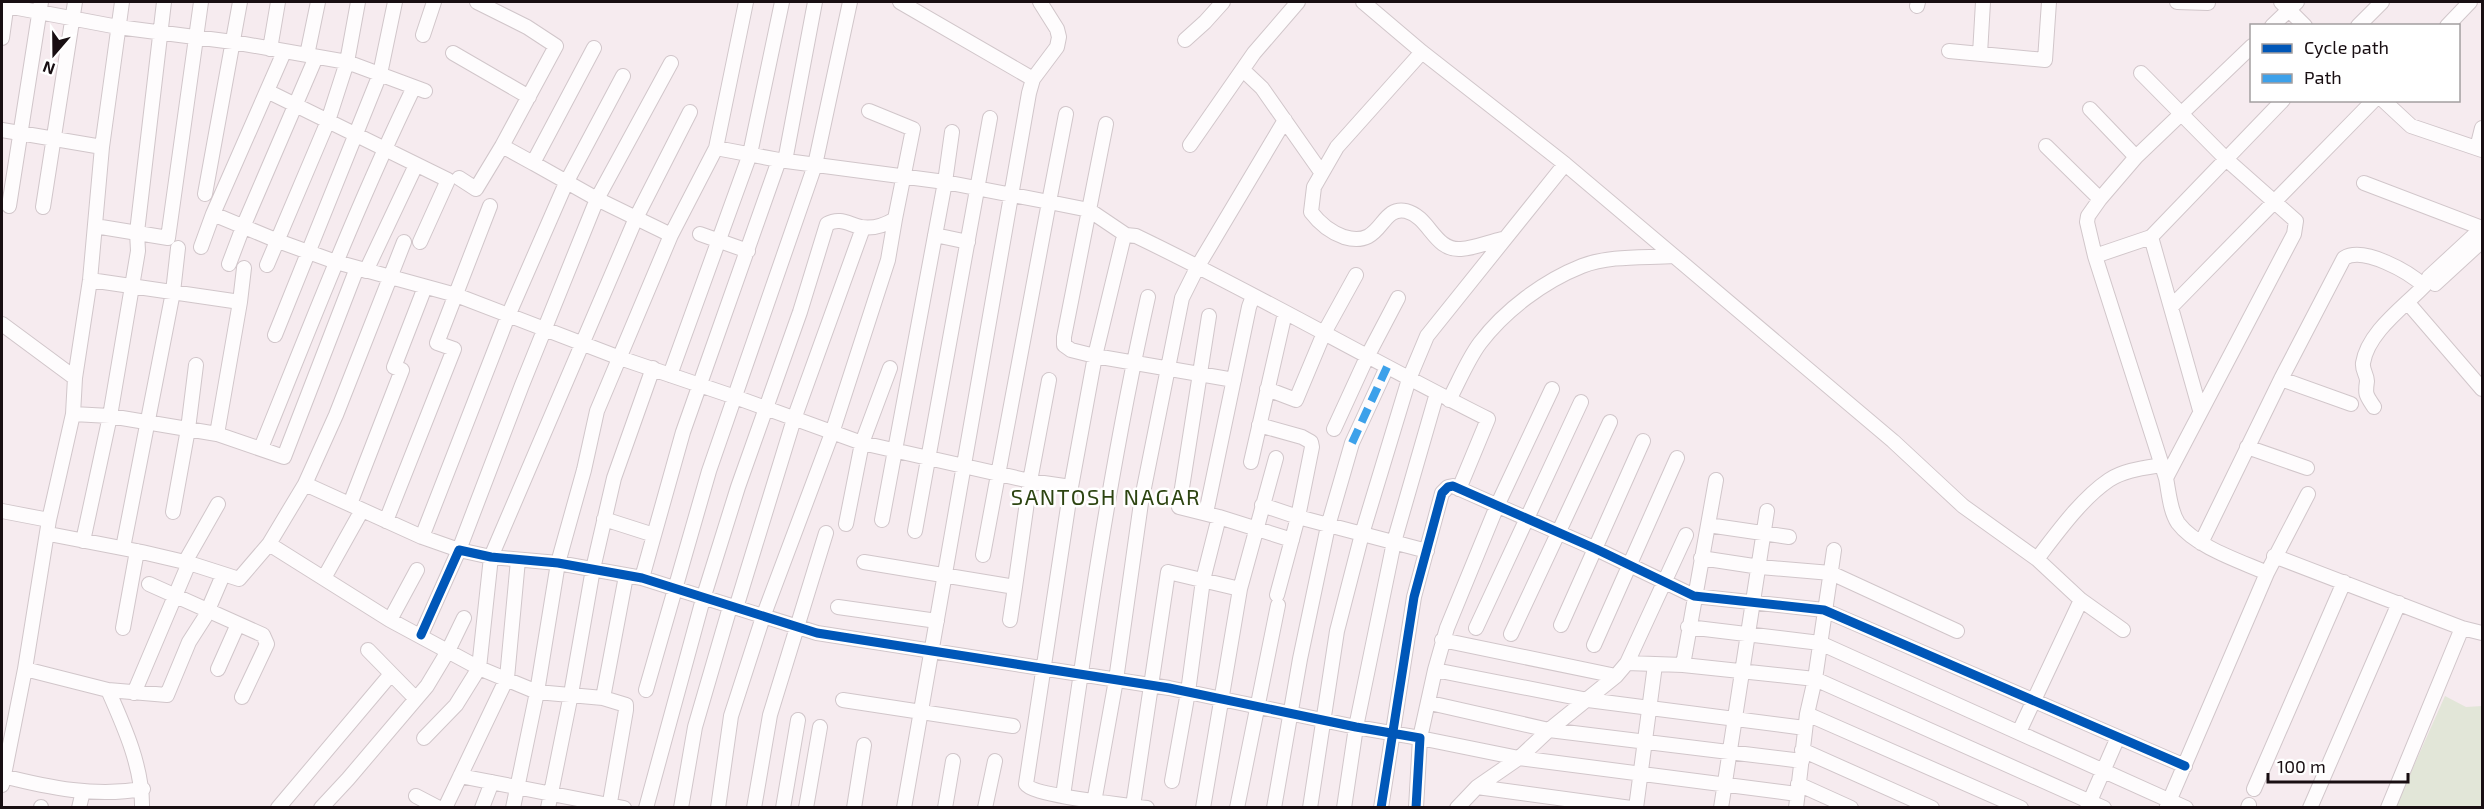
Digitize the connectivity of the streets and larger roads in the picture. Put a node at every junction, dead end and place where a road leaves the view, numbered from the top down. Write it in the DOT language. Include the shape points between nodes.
graph roads {
  1 [pos="75,2"];
  2 [pos="122,2"];
  3 [pos="164,2"];
  4 [pos="201,2"];
  5 [pos="240,2"];
  6 [pos="278,2"];
  7 [pos="318,2"];
  8 [pos="358,2"];
  9 [pos="395,2"];
  10 [pos="434,2"];
  11 [pos="477,2"];
  12 [pos="746,2"];
  13 [pos="782,2"];
  14 [pos="815,2"];
  15 [pos="850,2"];
  16 [pos="900,2"];
  17 [pos="1040,2"];
  18 [pos="1223,2"];
  19 [pos="1298,2"];
  20 [pos="1363,2"];
  21 [pos="1983,2"];
  22 [pos="2049,2"];
  23 [pos="2179,2"];
  24 [pos="2382,2"];
  25 [pos="2470,2"];
  26 [pos="2208,3"];
  27 [pos="5,4"];
  28 [pos="2289,4"];
  29 [pos="40,7"];
  30 [pos="73,18"];
  31 [pos="2274,24"];
  32 [pos="2304,24"];
  33 [pos="2360,24"];
  34 [pos="2449,24"];
  35 [pos="118,27"];
  36 [pos="160,33"];
  37 [pos="423,35"];
  38 [pos="195,37"];
  39 [pos="2,38"];
  40 [pos="1185,40"];
  41 [pos="233,42"];
  42 [pos="594,48"];
  43 [pos="2250,48"];
  44 [pos="270,49"];
  45 [pos="1949,51"];
  46 [pos="285,52"];
  47 [pos="1422,52"];
  48 [pos="453,53"];
  49 [pos="1980,54"];
  50 [pos="311,56"];
  51 [pos="347,62"];
  52 [pos="671,63"];
  53 [pos="1243,70"];
  54 [pos="2140,73"];
  55 [pos="380,74"];
  56 [pos="623,76"];
  57 [pos="1033,79"];
  58 [pos="267,92"];
  59 [pos="529,97"];
  60 [pos="2281,102"];
  61 [pos="2372,102"];
  62 [pos="2385,102"];
  63 [pos="295,104"];
  64 [pos="2090,109"];
  65 [pos="869,111"];
  66 [pos="690,112"];
  67 [pos="1066,114"];
  68 [pos="2182,114"];
  69 [pos="990,118"];
  70 [pos="1285,120"];
  71 [pos="328,121"];
  72 [pos="1106,124"];
  73 [pos="2482,128"];
  74 [pos="2,130"];
  75 [pos="952,132"];
  76 [pos="21,133"];
  77 [pos="357,135"];
  78 [pos="53,139"];
  79 [pos="1190,145"];
  80 [pos="502,146"];
  81 [pos="2046,146"];
  82 [pos="102,147"];
  83 [pos="716,148"];
  84 [pos="2480,149"];
  85 [pos="384,150"];
  86 [pos="750,154"];
  87 [pos="2136,157"];
  88 [pos="2226,159"];
  89 [pos="782,161"];
  90 [pos="533,163"];
  91 [pos="1565,164"];
  92 [pos="417,165"];
  93 [pos="815,165"];
  94 [pos="1321,172"];
  95 [pos="903,176"];
  96 [pos="459,178"];
  97 [pos="945,182"];
  98 [pos="566,183"];
  99 [pos="2364,183"];
  100 [pos="977,188"];
  101 [pos="205,194"];
  102 [pos="1013,195"];
  103 [pos="2100,199"];
  104 [pos="597,200"];
  105 [pos="2274,201"];
  106 [pos="1049,202"];
  107 [pos="9,206"];
  108 [pos="490,206"];
  109 [pos="43,207"];
  110 [pos="1089,210"];
  111 [pos="213,214"];
  112 [pos="636,218"];
  113 [pos="895,219"];
  114 [pos="95,226"];
  115 [pos="243,227"];
  116 [pos="863,228"];
  117 [pos="2482,228"];
  118 [pos="137,232"];
  119 [pos="700,234"];
  120 [pos="671,235"];
  121 [pos="934,235"];
  122 [pos="1126,235"];
  123 [pos="2151,237"];
  124 [pos="1502,239"];
  125 [pos="278,241"];
  126 [pos="718,241"];
  127 [pos="2482,241"];
  128 [pos="404,242"];
  129 [pos="420,242"];
  130 [pos="968,242"];
  131 [pos="178,248"];
  132 [pos="201,248"];
  133 [pos="748,251"];
  134 [pos="309,252"];
  135 [pos="1674,256"];
  136 [pos="2095,256"];
  137 [pos="336,262"];
  138 [pos="229,264"];
  139 [pos="267,265"];
  140 [pos="1198,266"];
  141 [pos="244,268"];
  142 [pos="362,270"];
  143 [pos="1356,275"];
  144 [pos="389,278"];
  145 [pos="90,280"];
  146 [pos="132,286"];
  147 [pos="2424,286"];
  148 [pos="425,287"];
  149 [pos="173,292"];
  150 [pos="456,295"];
  151 [pos="1253,296"];
  152 [pos="1148,297"];
  153 [pos="1398,298"];
  154 [pos="240,302"];
  155 [pos="2408,303"];
  156 [pos="2172,306"];
  157 [pos="1284,313"];
  158 [pos="508,316"];
  159 [pos="1209,316"];
  160 [pos="2,324"];
  161 [pos="545,329"];
  162 [pos="1324,333"];
  163 [pos="275,335"];
  164 [pos="582,344"];
  165 [pos="1095,356"];
  166 [pos="1367,357"];
  167 [pos="620,358"];
  168 [pos="1133,363"];
  169 [pos="196,365"];
  170 [pos="1387,367"];
  171 [pos="653,368"];
  172 [pos="890,368"];
  173 [pos="1169,370"];
  174 [pos="670,375"];
  175 [pos="1199,375"];
  176 [pos="75,378"];
  177 [pos="1409,379"];
  178 [pos="2281,379"];
  179 [pos="1049,380"];
  180 [pos="1234,380"];
  181 [pos="699,385"];
  182 [pos="1267,389"];
  183 [pos="1552,389"];
  184 [pos="2482,389"];
  185 [pos="735,397"];
  186 [pos="1443,397"];
  187 [pos="1581,402"];
  188 [pos="2351,404"];
  189 [pos="2374,407"];
  190 [pos="765,409"];
  191 [pos="2200,410"];
  192 [pos="73,414"];
  193 [pos="110,416"];
  194 [pos="794,419"];
  195 [pos="147,422"];
  196 [pos="1610,422"];
  197 [pos="1259,424"];
  198 [pos="188,429"];
  199 [pos="1334,429"];
  200 [pos="832,433"];
  201 [pos="217,434"];
  202 [pos="1643,441"];
  203 [pos="862,443"];
  204 [pos="2247,447"];
  205 [pos="261,448"];
  206 [pos="894,451"];
  207 [pos="928,458"];
  208 [pos="1276,458"];
  209 [pos="1677,458"];
  210 [pos="1251,462"];
  211 [pos="2162,465"];
  212 [pos="965,466"];
  213 [pos="2307,468"];
  214 [pos="997,474"];
  215 [pos="2166,478"];
  216 [pos="1716,480"];
  217 [pos="1030,481"];
  218 [pos="305,484"];
  219 [pos="1071,487"];
  220 [pos="1459,489"];
  221 [pos="2308,494"];
  222 [pos="218,504"];
  223 [pos="1262,505"];
  224 [pos="1497,506"];
  225 [pos="356,507"];
  226 [pos="2,511"];
  227 [pos="173,512"];
  228 [pos="1767,512"];
  229 [pos="1213,515"];
  230 [pos="1298,517"];
  231 [pos="1527,518"];
  232 [pos="604,519"];
  233 [pos="386,520"];
  234 [pos="882,520"];
  235 [pos="846,524"];
  236 [pos="1708,525"];
  237 [pos="1328,526"];
  238 [pos="49,527"];
  239 [pos="1255,529"];
  240 [pos="915,531"];
  241 [pos="1559,532"];
  242 [pos="826,533"];
  243 [pos="1763,533"];
  244 [pos="1362,534"];
  245 [pos="654,535"];
  246 [pos="1686,535"];
  247 [pos="422,537"];
  248 [pos="1789,537"];
  249 [pos="1292,540"];
  250 [pos="83,541"];
  251 [pos="1394,542"];
  252 [pos="2201,543"];
  253 [pos="269,544"];
  254 [pos="1596,549"];
  255 [pos="130,550"];
  256 [pos="459,550"];
  257 [pos="1834,550"];
  258 [pos="1427,551"];
  259 [pos="983,555"];
  260 [pos="2274,555"];
  261 [pos="490,557"];
  262 [pos="1701,558"];
  263 [pos="2037,559"];
  264 [pos="518,560"];
  265 [pos="864,562"];
  266 [pos="187,563"];
  267 [pos="558,563"];
  268 [pos="1630,565"];
  269 [pos="1760,567"];
  270 [pos="593,569"];
  271 [pos="417,570"];
  272 [pos="945,573"];
  273 [pos="1831,573"];
  274 [pos="2267,573"];
  275 [pos="223,575"];
  276 [pos="626,576"];
  277 [pos="324,578"];
  278 [pos="642,578"];
  279 [pos="1203,580"];
  280 [pos="1665,581"];
  281 [pos="2344,582"];
  282 [pos="149,584"];
  283 [pos="1014,586"];
  284 [pos="1240,589"];
  285 [pos="674,590"];
  286 [pos="176,596"];
  287 [pos="1694,596"];
  288 [pos="703,598"];
  289 [pos="2081,600"];
  290 [pos="1753,603"];
  291 [pos="2399,603"];
  292 [pos="838,607"];
  293 [pos="733,608"];
  294 [pos="208,610"];
  295 [pos="1824,610"];
  296 [pos="763,617"];
  297 [pos="464,618"];
  298 [pos="390,620"];
  299 [pos="1010,620"];
  300 [pos="937,621"];
  301 [pos="238,624"];
  302 [pos="1561,625"];
  303 [pos="798,627"];
  304 [pos="1688,627"];
  305 [pos="123,628"];
  306 [pos="1476,628"];
  307 [pos="2462,628"];
  308 [pos="2123,630"];
  309 [pos="1957,631"];
  310 [pos="2482,633"];
  311 [pos="1511,634"];
  312 [pos="421,635"];
  313 [pos="1748,636"];
  314 [pos="1442,640"];
  315 [pos="1820,643"];
  316 [pos="1594,645"];
  317 [pos="368,650"];
  318 [pos="448,651"];
  319 [pos="932,651"];
  320 [pos="1627,663"];
  321 [pos="1655,665"];
  322 [pos="1683,665"];
  323 [pos="479,668"];
  324 [pos="25,669"];
  325 [pos="218,669"];
  326 [pos="1044,669"];
  327 [pos="1435,670"];
  328 [pos="1741,671"];
  329 [pos="391,674"];
  330 [pos="1080,674"];
  331 [pos="1616,676"];
  332 [pos="507,678"];
  333 [pos="1815,679"];
  334 [pos="1116,680"];
  335 [pos="1150,685"];
  336 [pos="108,690"];
  337 [pos="646,690"];
  338 [pos="537,692"];
  339 [pos="1188,692"];
  340 [pos="134,693"];
  341 [pos="571,694"];
  342 [pos="242,697"];
  343 [pos="603,698"];
  344 [pos="416,699"];
  345 [pos="1222,699"];
  346 [pos="843,700"];
  347 [pos="1588,700"];
  348 [pos="2033,701"];
  349 [pos="1430,703"];
  350 [pos="1259,706"];
  351 [pos="1651,707"];
  352 [pos="920,713"];
  353 [pos="1292,714"];
  354 [pos="798,720"];
  355 [pos="1323,720"];
  356 [pos="1735,720"];
  357 [pos="1806,721"];
  358 [pos="1013,726"];
  359 [pos="820,727"];
  360 [pos="1356,727"];
  361 [pos="1549,729"];
  362 [pos="2019,732"];
  363 [pos="1391,734"];
  364 [pos="2118,737"];
  365 [pos="424,738"];
  366 [pos="1420,738"];
  367 [pos="1646,740"];
  368 [pos="864,745"];
  369 [pos="1731,750"];
  370 [pos="1802,755"];
  371 [pos="1519,758"];
  372 [pos="953,761"];
  373 [pos="995,761"];
  374 [pos="2185,766"];
  375 [pos="2103,769"];
  376 [pos="1640,774"];
  377 [pos="460,776"];
  378 [pos="2,781"];
  379 [pos="492,782"];
  380 [pos="1172,782"];
  381 [pos="1725,784"];
  382 [pos="518,787"];
  383 [pos="1477,788"];
  384 [pos="143,789"];
  385 [pos="2254,789"];
  386 [pos="83,791"];
  387 [pos="117,793"];
  388 [pos="1797,795"];
  389 [pos="416,796"];
  390 [pos="1063,796"];
  391 [pos="549,801"];
  392 [pos="1530,801"];
  393 [pos="2168,803"];
  394 [pos="1094,804"];
  395 [pos="2088,805"];
  396 [pos="79,807"];
  397 [pos="114,807"];
  398 [pos="142,807"];
  399 [pos="278,807"];
  400 [pos="321,807"];
  401 [pos="439,807"];
  402 [pos="446,807"];
  403 [pos="482,807"];
  404 [pos="513,807"];
  405 [pos="614,807"];
  406 [pos="646,807"];
  407 [pos="681,807"];
  408 [pos="718,807"];
  409 [pos="754,807"];
  410 [pos="783,807"];
  411 [pos="807,807"];
  412 [pos="854,807"];
  413 [pos="904,807"];
  414 [pos="945,807"];
  415 [pos="985,807"];
  416 [pos="1140,807"];
  417 [pos="1203,807"];
  418 [pos="1238,807"];
  419 [pos="1274,807"];
  420 [pos="1310,807"];
  421 [pos="1344,807"];
  422 [pos="1381,807"];
  423 [pos="1416,807"];
  424 [pos="1457,807"];
  425 [pos="1631,807"];
  426 [pos="1636,807"];
  427 [pos="1721,807"];
  428 [pos="1851,807"];
  429 [pos="1932,807"];
  430 [pos="2021,807"];
  431 [pos="2104,807"];
  432 [pos="2186,807"];
  433 [pos="2310,807"];
  434 [pos="2388,807"];
  1 -- 30 [label="street"];
  2 -- 35 [label="street"];
  3 -- 36 [label="street"];
  4 -- 38 [label="street"];
  5 -- 41 [label="street"];
  6 -- 44 [label="street"];
  7 -- 50 [label="street"];
  8 -- 51 [label="street"];
  9 -- 55 [label="street"];
  10 -- 37 [label="street"];
  11 -- 59 [label="street" via="556,46"];
  12 -- 83 [label="street"];
  13 -- 86 [label="street"];
  14 -- 89 [label="street"];
  15 -- 93 [label="street"];
  16 -- 57 [label="street"];
  17 -- 57 [label="street" via="1059,37 1057,47"];
  18 -- 40 [label="street"];
  19 -- 53 [label="street"];
  20 -- 47 [label="street"];
  21 -- 49 [label="street"];
  22 -- 49 [label="street" via="2045,60"];
  23 -- 26 [label="street"];
  24 -- 33 [label="street"];
  25 -- 34 [label="street"];
  27 -- 29 [label="street"];
  27 -- 39 [label="street"];
  28 -- 31 [label="street"];
  28 -- 32 [label="street"];
  29 -- 30 [label="street"];
  29 -- 76 [label="street"];
  30 -- 35 [label="street"];
  30 -- 78 [label="street"];
  35 -- 36 [label="street"];
  35 -- 82 [label="street"];
  36 -- 38 [label="street"];
  36 -- 118 [label="street"];
  38 -- 41 [label="street"];
  38 -- 118 [label="street" via="168,238"];
  41 -- 44 [label="street"];
  41 -- 101 [label="street"];
  42 -- 90 [label="street"];
  43 -- 68 [label="street"];
  44 -- 46 [label="street"];
  45 -- 49 [label="street"];
  46 -- 50 [label="street"];
  46 -- 58 [label="street"];
  47 -- 91 [label="street"];
  47 -- 94 [label="street" via="1337,147"];
  48 -- 59 [label="street"];
  50 -- 51 [label="street"];
  50 -- 63 [label="street"];
  51 -- 55 [label="street"];
  51 -- 71 [label="street"];
  52 -- 104 [label="street"];
  53 -- 70 [label="street"];
  53 -- 79 [label="street"];
  54 -- 68 [label="street"];
  55 -- 77 [label="street"];
  55 -- 85 [label="street" via="419,89"];
  56 -- 98 [label="street"];
  57 -- 102 [label="street"];
  58 -- 63 [label="street"];
  58 -- 111 [label="street"];
  59 -- 80 [label="street"];
  60 -- 88 [label="street"];
  61 -- 105 [label="street"];
  62 -- 84 [label="street" via="2411,126"];
  63 -- 71 [label="street"];
  63 -- 115 [label="street"];
  64 -- 87 [label="street"];
  65 -- 95 [label="street" via="913,129"];
  66 -- 112 [label="street"];
  67 -- 106 [label="street"];
  68 -- 87 [label="street"];
  68 -- 88 [label="street"];
  69 -- 100 [label="street"];
  70 -- 94 [label="street"];
  70 -- 140 [label="street"];
  71 -- 77 [label="street"];
  71 -- 125 [label="street"];
  72 -- 110 [label="street"];
  73 -- 84 [label="street"];
  74 -- 76 [label="street"];
  75 -- 97 [label="street"];
  76 -- 78 [label="street"];
  76 -- 107 [label="street"];
  77 -- 85 [label="street"];
  77 -- 134 [label="street"];
  78 -- 82 [label="street"];
  78 -- 109 [label="street"];
  80 -- 90 [label="street"];
  80 -- 96 [label="street" via="476,189"];
  81 -- 103 [label="street"];
  82 -- 114 [label="street"];
  83 -- 86 [label="street"];
  83 -- 120 [label="street"];
  85 -- 92 [label="street"];
  85 -- 137 [label="street"];
  86 -- 89 [label="street"];
  86 -- 126 [label="street"];
  87 -- 103 [label="street"];
  88 -- 105 [label="street"];
  88 -- 123 [label="street"];
  89 -- 93 [label="street"];
  89 -- 133 [label="street"];
  90 -- 98 [label="street"];
  91 -- 124 [label="street"];
  91 -- 135 [label="street"];
  92 -- 129 [label="street" via="448,180"];
  92 -- 142 [label="street"];
  93 -- 95 [label="street"];
  93 -- 185 [label="street"];
  94 -- 124 [label="street" via="1311,212 1334,234 1363,240 1392,213 1405,211 1424,222 1438,241 1447,246 1460,249"];
  95 -- 97 [label="street"];
  95 -- 113 [label="street"];
  97 -- 100 [label="street"];
  97 -- 121 [label="street"];
  98 -- 104 [label="street"];
  98 -- 158 [label="street"];
  99 -- 117 [label="street"];
  100 -- 102 [label="street"];
  100 -- 130 [label="street"];
  102 -- 106 [label="street"];
  102 -- 212 [label="street"];
  103 -- 136 [label="street" via="2087,222"];
  104 -- 112 [label="street"];
  104 -- 161 [label="street"];
  105 -- 156 [label="street"];
  105 -- 191 [label="street" via="2296,221 2296,227"];
  106 -- 110 [label="street"];
  106 -- 214 [label="street"];
  108 -- 150 [label="street"];
  110 -- 122 [label="street"];
  110 -- 165 [label="street" via="1064,345"];
  111 -- 115 [label="street"];
  111 -- 132 [label="street"];
  112 -- 120 [label="street"];
  112 -- 164 [label="street"];
  113 -- 116 [label="street"];
  113 -- 200 [label="street" via="888,260"];
  114 -- 118 [label="street"];
  114 -- 145 [label="street"];
  115 -- 125 [label="street"];
  115 -- 138 [label="street"];
  116 -- 190 [label="street" via="841,220 827,224"];
  116 -- 194 [label="street"];
  117 -- 147 [label="street"];
  118 -- 146 [label="street"];
  119 -- 126 [label="street"];
  120 -- 167 [label="street"];
  121 -- 130 [label="street"];
  121 -- 206 [label="street"];
  122 -- 140 [label="street" via="1136,236"];
  122 -- 165 [label="street"];
  123 -- 136 [label="street"];
  123 -- 156 [label="street"];
  124 -- 177 [label="street" via="1427,336"];
  125 -- 134 [label="street"];
  125 -- 139 [label="street"];
  126 -- 133 [label="street"];
  126 -- 174 [label="street"];
  127 -- 147 [label="street" via="2435,284"];
  128 -- 144 [label="street"];
  130 -- 207 [label="street"];
  131 -- 149 [label="street"];
  133 -- 181 [label="street"];
  134 -- 137 [label="street"];
  134 -- 163 [label="street"];
  135 -- 186 [label="street" via="1584,265 1531,296 1506,314 1479,344"];
  135 -- 263 [label="street" via="1893,441 1963,506"];
  136 -- 211 [label="street"];
  137 -- 142 [label="street"];
  137 -- 205 [label="street"];
  140 -- 151 [label="street"];
  140 -- 173 [label="street" via="1182,298"];
  141 -- 154 [label="street"];
  142 -- 144 [label="street"];
  142 -- 205 [label="street" via="284,458"];
  143 -- 162 [label="street"];
  144 -- 148 [label="street"];
  144 -- 218 [label="street"];
  145 -- 146 [label="street"];
  145 -- 176 [label="street"];
  146 -- 149 [label="street"];
  146 -- 193 [label="street"];
  147 -- 155 [label="street"];
  147 -- 178 [label="street" via="2411,274 2383,261 2347,255"];
  148 -- 150 [label="street"];
  148 -- 225 [label="street" via="394,367 402,370"];
  149 -- 154 [label="street"];
  149 -- 195 [label="street"];
  150 -- 158 [label="street"];
  150 -- 233 [label="street" via="437,343 454,349"];
  151 -- 157 [label="street"];
  151 -- 180 [label="street"];
  152 -- 168 [label="street"];
  153 -- 166 [label="street"];
  154 -- 201 [label="street"];
  155 -- 184 [label="street"];
  155 -- 189 [label="street" via="2377,335 2363,362 2365,391"];
  156 -- 191 [label="street"];
  157 -- 162 [label="street"];
  157 -- 182 [label="street"];
  158 -- 161 [label="street"];
  158 -- 247 [label="street"];
  159 -- 175 [label="street"];
  160 -- 176 [label="street"];
  161 -- 164 [label="street"];
  161 -- 256 [label="street"];
  162 -- 166 [label="street"];
  162 -- 182 [label="street" via="1296,400"];
  164 -- 167 [label="street"];
  164 -- 261 [label="street"];
  165 -- 168 [label="street"];
  165 -- 219 [label="street"];
  166 -- 170 [label="street"];
  166 -- 199 [label="street"];
  167 -- 171 [label="street"];
  167 -- 267 [label="street" via="597,411"];
  168 -- 173 [label="street"];
  168 -- 330 [label="street"];
  169 -- 198 [label="street"];
  170 -- 177 [label="street"];
  170 -- 237 [label="street" via="1352,443"];
  171 -- 174 [label="street"];
  171 -- 232 [label="street" via="614,478"];
  172 -- 203 [label="street"];
  173 -- 175 [label="street"];
  173 -- 334 [label="street" via="1142,503"];
  174 -- 181 [label="street"];
  175 -- 180 [label="street"];
  175 -- 229 [label="street" via="1179,507"];
  176 -- 192 [label="street"];
  177 -- 186 [label="street"];
  177 -- 244 [label="street"];
  178 -- 188 [label="street"];
  178 -- 204 [label="street"];
  179 -- 217 [label="street"];
  180 -- 229 [label="street"];
  181 -- 185 [label="street"];
  181 -- 245 [label="street"];
  182 -- 197 [label="street"];
  183 -- 224 [label="street"];
  185 -- 190 [label="street"];
  185 -- 285 [label="street"];
  186 -- 220 [label="street" via="1488,419"];
  186 -- 251 [label="street"];
  187 -- 231 [label="street"];
  190 -- 194 [label="street"];
  190 -- 288 [label="street"];
  191 -- 215 [label="street"];
  192 -- 193 [label="street"];
  192 -- 238 [label="street"];
  193 -- 195 [label="street"];
  193 -- 250 [label="street"];
  194 -- 200 [label="street"];
  194 -- 293 [label="street"];
  195 -- 198 [label="street"];
  195 -- 255 [label="street"];
  196 -- 241 [label="street"];
  197 -- 210 [label="street"];
  197 -- 230 [label="street" via="1311,442"];
  198 -- 201 [label="street"];
  198 -- 227 [label="street"];
  200 -- 203 [label="street"];
  200 -- 296 [label="street"];
  201 -- 205 [label="street"];
  202 -- 254 [label="street"];
  203 -- 206 [label="street"];
  203 -- 235 [label="street"];
  204 -- 213 [label="street"];
  204 -- 252 [label="street"];
  206 -- 207 [label="street"];
  206 -- 234 [label="street"];
  207 -- 212 [label="street"];
  207 -- 240 [label="street"];
  208 -- 223 [label="street"];
  209 -- 268 [label="street"];
  211 -- 215 [label="street"];
  211 -- 263 [label="street" via="2109,480 2077,510"];
  212 -- 214 [label="street"];
  212 -- 272 [label="street"];
  214 -- 217 [label="street"];
  214 -- 259 [label="street"];
  215 -- 252 [label="street" via="2179,523"];
  216 -- 236 [label="street"];
  217 -- 219 [label="street"];
  217 -- 283 [label="street"];
  218 -- 225 [label="street"];
  218 -- 253 [label="street"];
  219 -- 326 [label="street"];
  220 -- 224 [label="street"];
  220 -- 258 [label="street" via="1448,487 1442,493"];
  221 -- 260 [label="street"];
  222 -- 266 [label="street"];
  223 -- 230 [label="street"];
  223 -- 239 [label="street"];
  224 -- 231 [label="street"];
  224 -- 314 [label="street"];
  225 -- 233 [label="street"];
  225 -- 277 [label="street"];
  226 -- 238 [label="street"];
  228 -- 243 [label="street"];
  229 -- 239 [label="street"];
  229 -- 279 [label="street"];
  230 -- 237 [label="street"];
  230 -- 249 [label="street"];
  231 -- 241 [label="street"];
  231 -- 306 [label="street"];
  232 -- 245 [label="street"];
  232 -- 270 [label="street"];
  233 -- 247 [label="street"];
  236 -- 243 [label="street"];
  236 -- 262 [label="street"];
  237 -- 244 [label="street"];
  237 -- 353 [label="street"];
  238 -- 250 [label="street"];
  238 -- 324 [label="street"];
  239 -- 249 [label="street"];
  239 -- 284 [label="street"];
  241 -- 254 [label="street"];
  241 -- 311 [label="street"];
  242 -- 303 [label="street"];
  243 -- 248 [label="street"];
  243 -- 269 [label="street"];
  244 -- 251 [label="street"];
  244 -- 355 [label="street" via="1337,632"];
  245 -- 278 [label="street"];
  246 -- 280 [label="street"];
  247 -- 256 [label="street"];
  249 -- 350 [label="street" via="1277,600"];
  250 -- 255 [label="street"];
  251 -- 258 [label="street"];
  251 -- 360 [label="street"];
  252 -- 274 [label="street"];
  253 -- 275 [label="street" via="239,579"];
  253 -- 277 [label="street"];
  254 -- 268 [label="street"];
  254 -- 302 [label="street"];
  255 -- 266 [label="street"];
  255 -- 305 [label="street"];
  256 -- 261 [label="street"];
  256 -- 312 [label="street"];
  257 -- 273 [label="street"];
  258 -- 363 [label="street" via="1414,597"];
  260 -- 274 [label="street"];
  260 -- 281 [label="street"];
  261 -- 264 [label="street"];
  261 -- 323 [label="street"];
  262 -- 269 [label="street"];
  262 -- 287 [label="street"];
  263 -- 289 [label="street"];
  264 -- 267 [label="street"];
  264 -- 332 [label="street"];
  265 -- 272 [label="street"];
  266 -- 275 [label="street"];
  266 -- 286 [label="street"];
  267 -- 270 [label="street"];
  267 -- 338 [label="street"];
  268 -- 280 [label="street"];
  268 -- 316 [label="street"];
  269 -- 273 [label="street"];
  269 -- 290 [label="street"];
  270 -- 276 [label="street"];
  270 -- 341 [label="street"];
  271 -- 298 [label="street"];
  272 -- 283 [label="street"];
  272 -- 300 [label="street"];
  273 -- 295 [label="street"];
  273 -- 309 [label="street"];
  274 -- 374 [label="street"];
  275 -- 294 [label="street"];
  276 -- 278 [label="street"];
  276 -- 343 [label="street"];
  277 -- 298 [label="street"];
  278 -- 285 [label="street"];
  279 -- 284 [label="street"];
  279 -- 335 [label="street" via="1168,572"];
  279 -- 339 [label="street"];
  280 -- 287 [label="street"];
  280 -- 320 [label="street"];
  281 -- 291 [label="street"];
  281 -- 385 [label="street"];
  282 -- 286 [label="street"];
  283 -- 299 [label="street"];
  284 -- 345 [label="street"];
  285 -- 288 [label="street"];
  285 -- 337 [label="street"];
  286 -- 294 [label="street"];
  286 -- 340 [label="street"];
  287 -- 290 [label="street"];
  287 -- 304 [label="street"];
  288 -- 293 [label="street"];
  288 -- 406 [label="street"];
  289 -- 308 [label="street"];
  289 -- 348 [label="street"];
  290 -- 295 [label="street"];
  290 -- 313 [label="street"];
  291 -- 307 [label="street"];
  291 -- 433 [label="street"];
  292 -- 300 [label="street"];
  293 -- 296 [label="street"];
  293 -- 407 [label="street" via="695,727"];
  294 -- 301 [label="street"];
  294 -- 340 [label="street" via="189,642 167,695"];
  295 -- 315 [label="street"];
  295 -- 348 [label="street"];
  296 -- 303 [label="street"];
  296 -- 408 [label="street" via="731,716"];
  297 -- 318 [label="street"];
  298 -- 312 [label="street"];
  300 -- 319 [label="street"];
  301 -- 325 [label="street"];
  301 -- 342 [label="street" via="263,635 267,644"];
  303 -- 319 [label="street"];
  303 -- 409 [label="street" via="770,715"];
  304 -- 313 [label="street"];
  304 -- 322 [label="street"];
  307 -- 310 [label="street"];
  307 -- 434 [label="street"];
  312 -- 318 [label="street"];
  313 -- 315 [label="street"];
  313 -- 328 [label="street"];
  314 -- 327 [label="street"];
  314 -- 331 [label="street"];
  315 -- 333 [label="street"];
  315 -- 362 [label="street"];
  317 -- 329 [label="street"];
  318 -- 323 [label="street"];
  318 -- 344 [label="street"];
  319 -- 326 [label="street"];
  319 -- 352 [label="street"];
  320 -- 321 [label="street"];
  320 -- 331 [label="street"];
  321 -- 322 [label="street"];
  321 -- 351 [label="street"];
  322 -- 328 [label="street"];
  323 -- 332 [label="street"];
  323 -- 365 [label="street" via="456,705"];
  324 -- 336 [label="street"];
  324 -- 378 [label="street"];
  326 -- 330 [label="street"];
  326 -- 390 [label="street" via="1026,784 1032,790"];
  327 -- 347 [label="street"];
  327 -- 349 [label="street"];
  328 -- 333 [label="street"];
  328 -- 356 [label="street"];
  329 -- 344 [label="street"];
  329 -- 399 [label="street"];
  330 -- 334 [label="street"];
  330 -- 390 [label="street"];
  331 -- 347 [label="street"];
  332 -- 338 [label="street"];
  332 -- 377 [label="street"];
  333 -- 357 [label="street"];
  333 -- 395 [label="street"];
  334 -- 335 [label="street"];
  334 -- 394 [label="street"];
  335 -- 339 [label="street"];
  335 -- 416 [label="street"];
  336 -- 340 [label="street"];
  336 -- 384 [label="street"];
  338 -- 341 [label="street"];
  338 -- 382 [label="street"];
  339 -- 345 [label="street"];
  339 -- 380 [label="street"];
  341 -- 343 [label="street"];
  341 -- 391 [label="street"];
  343 -- 405 [label="street" via="626,705"];
  344 -- 400 [label="street"];
  345 -- 350 [label="street"];
  345 -- 417 [label="street"];
  346 -- 352 [label="street"];
  347 -- 351 [label="street"];
  347 -- 361 [label="street"];
  348 -- 362 [label="street"];
  348 -- 364 [label="street"];
  349 -- 361 [label="street"];
  349 -- 366 [label="street"];
  350 -- 353 [label="street"];
  350 -- 418 [label="street"];
  351 -- 356 [label="street"];
  351 -- 367 [label="street"];
  352 -- 358 [label="street"];
  352 -- 413 [label="street"];
  353 -- 355 [label="street"];
  353 -- 419 [label="street"];
  354 -- 410 [label="street"];
  355 -- 360 [label="street"];
  355 -- 420 [label="street"];
  356 -- 357 [label="street"];
  356 -- 369 [label="street"];
  357 -- 370 [label="street"];
  357 -- 430 [label="street"];
  359 -- 411 [label="street"];
  360 -- 363 [label="street"];
  360 -- 421 [label="street"];
  361 -- 367 [label="street"];
  361 -- 371 [label="street"];
  362 -- 375 [label="street"];
  363 -- 366 [label="street"];
  363 -- 422 [label="street"];
  364 -- 374 [label="street"];
  364 -- 375 [label="street"];
  366 -- 371 [label="street"];
  366 -- 423 [label="street"];
  367 -- 369 [label="street"];
  367 -- 376 [label="street"];
  368 -- 412 [label="street"];
  369 -- 370 [label="street"];
  369 -- 381 [label="street"];
  370 -- 388 [label="street"];
  370 -- 429 [label="street"];
  371 -- 376 [label="street"];
  371 -- 383 [label="street"];
  372 -- 414 [label="street"];
  373 -- 415 [label="street"];
  374 -- 393 [label="street"];
  375 -- 393 [label="street"];
  375 -- 395 [label="street"];
  376 -- 381 [label="street"];
  376 -- 426 [label="street"];
  377 -- 379 [label="street"];
  377 -- 402 [label="street"];
  378 -- 386 [label="street"];
  379 -- 382 [label="street"];
  379 -- 403 [label="street"];
  381 -- 388 [label="street"];
  381 -- 427 [label="street"];
  382 -- 391 [label="street"];
  382 -- 404 [label="street"];
  383 -- 392 [label="street"];
  383 -- 424 [label="street"];
  384 -- 387 [label="street"];
  384 -- 398 [label="street"];
  386 -- 387 [label="street"];
  386 -- 396 [label="street"];
  387 -- 397 [label="street"];
  388 -- 428 [label="street"];
  389 -- 401 [label="street"];
  390 -- 394 [label="street"];
  391 -- 405 [label="street"];
  392 -- 425 [label="street"];
  393 -- 432 [label="street"];
  394 -- 416 [label="street"];
  395 -- 431 [label="street"];
}
